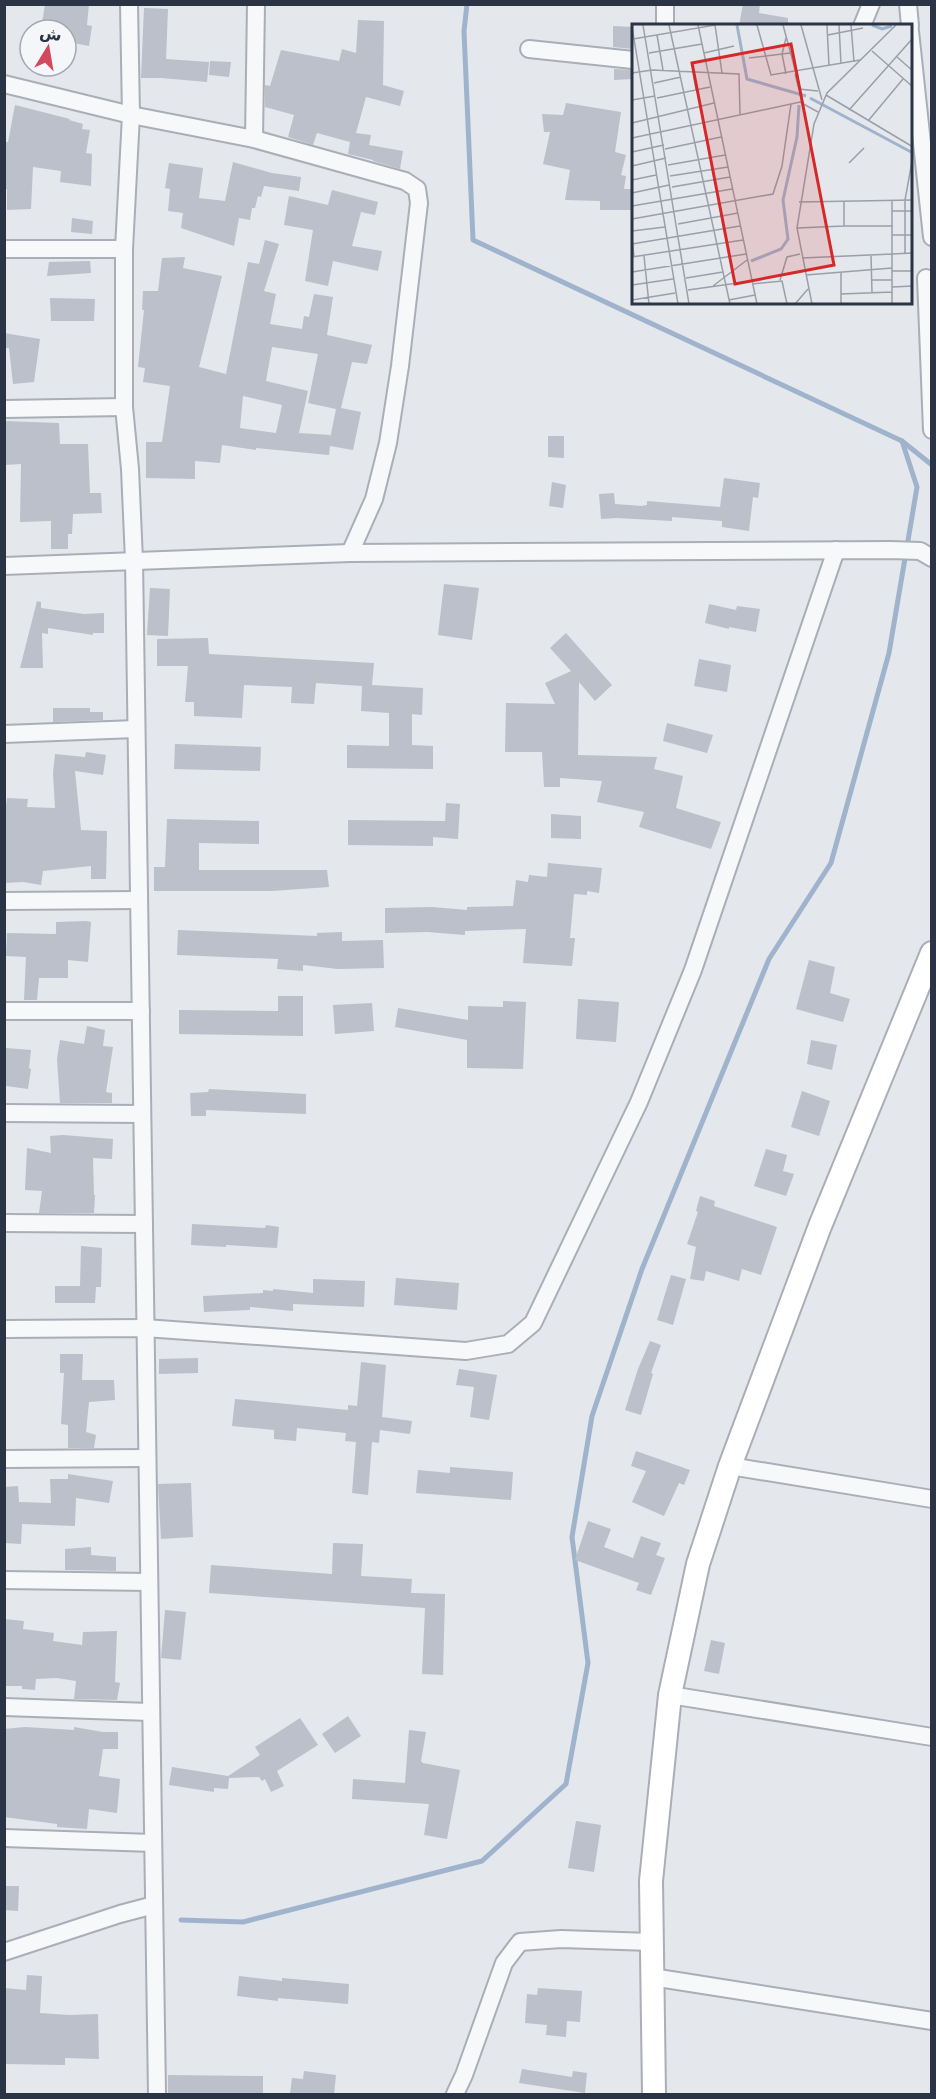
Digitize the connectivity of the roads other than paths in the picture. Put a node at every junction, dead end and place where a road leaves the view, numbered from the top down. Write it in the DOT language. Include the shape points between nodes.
graph roads {
  1 [pos="129,4"];
  2 [pos="256,4"];
  3 [pos="665,4"];
  4 [pos="871,4"];
  5 [pos="908,4"];
  6 [pos="665,24"];
  7 [pos="863,24"];
  8 [pos="910,24"];
  9 [pos="529,49"];
  10 [pos="632,60"];
  11 [pos="912,78"];
  12 [pos="4,84"];
  13 [pos="131,114"];
  14 [pos="254,139"];
  15 [pos="932,237"];
  16 [pos="4,249"];
  17 [pos="124,249"];
  18 [pos="923,277"];
  19 [pos="124,407"];
  20 [pos="4,409"];
  21 [pos="932,430"];
  22 [pos="836,550"];
  23 [pos="351,553"];
  24 [pos="926,554"];
  25 [pos="134,560"];
  26 [pos="4,566"];
  27 [pos="136,729"];
  28 [pos="4,734"];
  29 [pos="139,900"];
  30 [pos="4,901"];
  31 [pos="932,953"];
  32 [pos="4,1011"];
  33 [pos="141,1011"];
  34 [pos="4,1113"];
  35 [pos="142,1114"];
  36 [pos="4,1224"];
  37 [pos="144,1224"];
  38 [pos="146,1328"];
  39 [pos="4,1329"];
  40 [pos="147,1458"];
  41 [pos="4,1459"];
  42 [pos="730,1466"];
  43 [pos="932,1499"];
  44 [pos="4,1580"];
  45 [pos="149,1582"];
  46 [pos="670,1695"];
  47 [pos="4,1707"];
  48 [pos="150,1712"];
  49 [pos="932,1737"];
  50 [pos="4,1838"];
  51 [pos="153,1843"];
  52 [pos="154,1905"];
  53 [pos="651,1942"];
  54 [pos="4,1952"];
  55 [pos="652,1977"];
  56 [pos="932,2021"];
  57 [pos="157,2094"];
  58 [pos="455,2094"];
  59 [pos="654,2094"];
  1 -- 13 [label="street"];
  2 -- 14 [label="street"];
  3 -- 6 [label="street"];
  4 -- 7 [label="street"];
  5 -- 8 [label="street"];
  9 -- 10 [label="street"];
  11 -- 15 [label="street"];
  12 -- 13 [label="street"];
  13 -- 14 [label="street"];
  13 -- 17 [label="street"];
  14 -- 23 [label="street" via="405,181 417,189 419,203 400,366 387,443 374,499"];
  16 -- 17 [label="street"];
  17 -- 19 [label="street"];
  18 -- 21 [label="street"];
  19 -- 20 [label="street"];
  19 -- 25 [label="street"];
  22 -- 23 [label="street"];
  22 -- 24 [label="street"];
  22 -- 38 [label="street" via="693,970 639,1102 532,1323 508,1344 466,1351"];
  23 -- 25 [label="street"];
  25 -- 26 [label="street"];
  25 -- 27 [label="street"];
  27 -- 28 [label="street"];
  27 -- 29 [label="street"];
  29 -- 30 [label="street"];
  29 -- 33 [label="street"];
  31 -- 42 [label="main road" via="820,1226"];
  32 -- 33 [label="street"];
  33 -- 35 [label="street"];
  34 -- 35 [label="street"];
  35 -- 37 [label="street"];
  36 -- 37 [label="street"];
  37 -- 38 [label="street"];
  38 -- 39 [label="street"];
  38 -- 40 [label="street"];
  40 -- 41 [label="street"];
  40 -- 45 [label="street"];
  42 -- 43 [label="street"];
  42 -- 46 [label="main road" via="698,1564"];
  44 -- 45 [label="street"];
  45 -- 48 [label="street"];
  46 -- 49 [label="street"];
  46 -- 53 [label="main road" via="651,1881"];
  47 -- 48 [label="street"];
  48 -- 51 [label="street"];
  50 -- 51 [label="street"];
  51 -- 52 [label="street"];
  52 -- 54 [label="street"];
  52 -- 57 [label="street"];
  53 -- 55 [label="main road"];
  53 -- 58 [label="street" via="520,1942 504,1963"];
  55 -- 56 [label="street"];
  55 -- 59 [label="main road"];
}
